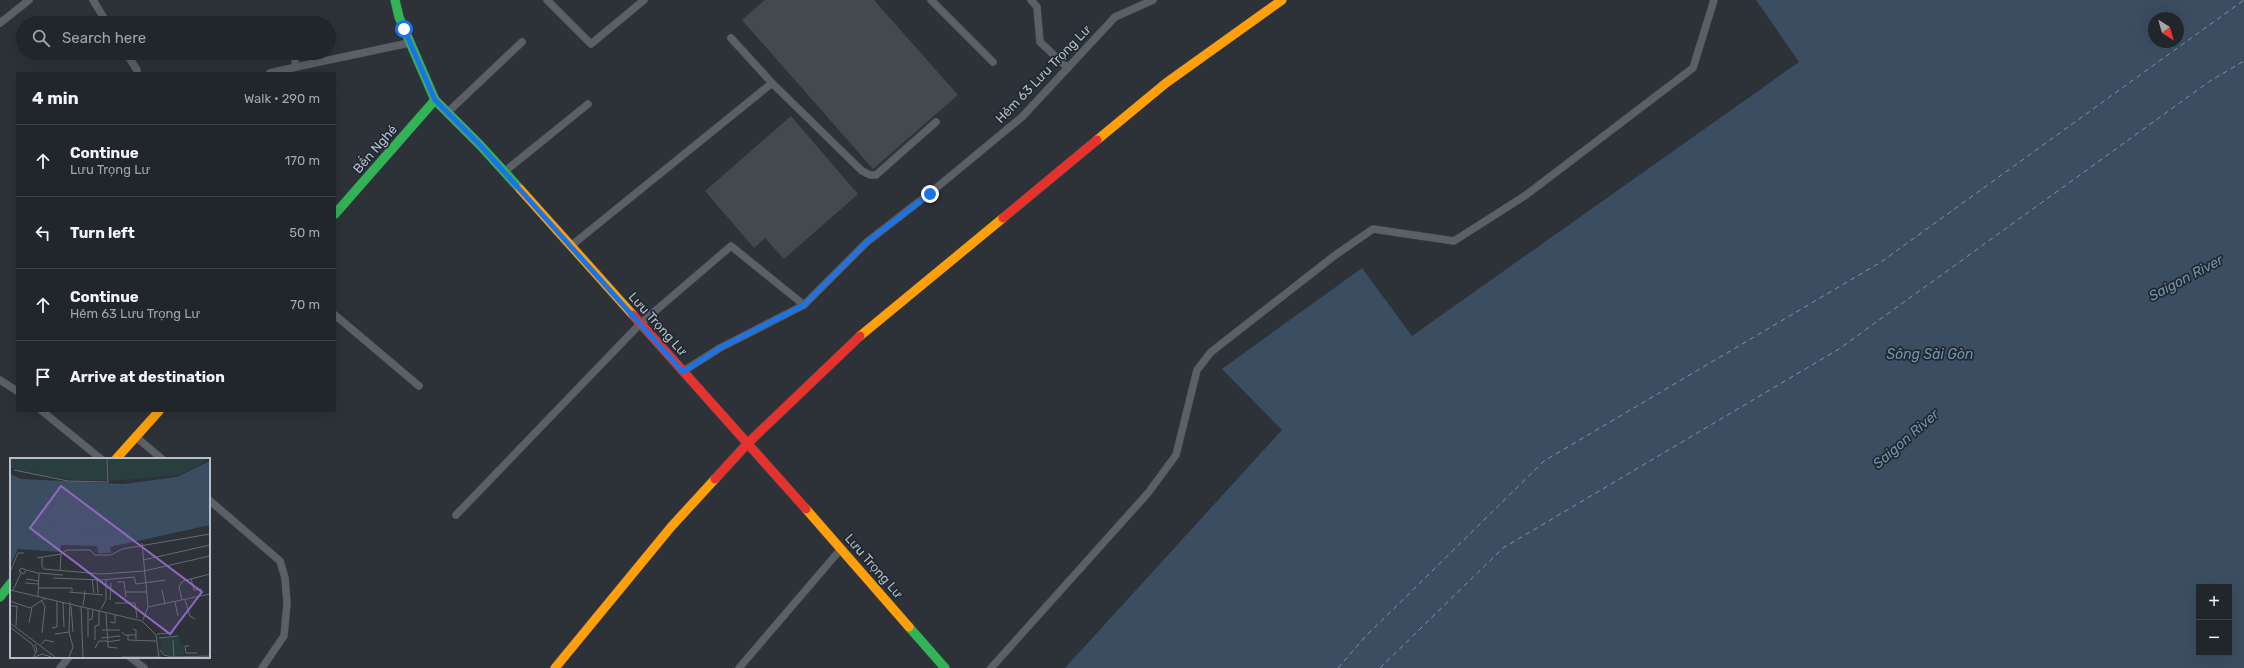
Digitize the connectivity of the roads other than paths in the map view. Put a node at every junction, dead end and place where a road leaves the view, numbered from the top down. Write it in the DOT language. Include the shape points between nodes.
graph roads {
  1 [pos="29,0"];
  2 [pos="93,0"];
  3 [pos="395,0"];
  4 [pos="547,0"];
  5 [pos="644,0"];
  6 [pos="931,0"];
  7 [pos="1031,0"];
  8 [pos="1153,0"];
  9 [pos="1282,0"];
  10 [pos="1714,0"];
  11 [pos="103,16"];
  12 [pos="0,23"];
  13 [pos="731,38"];
  14 [pos="411,42"];
  15 [pos="522,42"];
  16 [pos="336,58"];
  17 [pos="131,60"];
  18 [pos="295,60"];
  19 [pos="328,60"];
  20 [pos="993,62"];
  21 [pos="296,67"];
  22 [pos="1068,68"];
  23 [pos="138,70"];
  24 [pos="274,72"];
  25 [pos="772,83"];
  26 [pos="435,100"];
  27 [pos="588,104"];
  28 [pos="448,112"];
  29 [pos="936,122"];
  30 [pos="504,172"];
  31 [pos="336,213"];
  32 [pos="570,247"];
  33 [pos="804,305"];
  34 [pos="336,316"];
  35 [pos="640,324"];
  36 [pos="683,372"];
  37 [pos="0,380"];
  38 [pos="419,386"];
  39 [pos="16,390"];
  40 [pos="43,412"];
  41 [pos="158,412"];
  42 [pos="136,437"];
  43 [pos="748,443"];
  44 [pos="100,458"];
  45 [pos="117,458"];
  46 [pos="161,458"];
  47 [pos="210,501"];
  48 [pos="456,515"];
  49 [pos="841,549"];
  50 [pos="10,585"];
  51 [pos="0,597"];
  52 [pos="68,658"];
  53 [pos="131,658"];
  54 [pos="60,668"];
  55 [pos="144,668"];
  56 [pos="262,668"];
  57 [pos="554,668"];
  58 [pos="738,668"];
  59 [pos="945,668"];
  60 [pos="991,668"];
  1 -- 12 [label="lane"];
  2 -- 11 [label="lane"];
  3 -- 14 [label="street, Lưu Trọng Lư" via="399,17"];
  4 -- 5 [label="lane" via="591,44"];
  6 -- 20 [label="lane"];
  7 -- 22 [label="lane" via="1037,7 1040,42"];
  8 -- 22 [label="lane, Hẻm 63 Lưu Trọng Lư" via="1114,17"];
  9 -- 43 [label="street" via="1166,83 859,336"];
  10 -- 60 [label="lane" via="1693,68 1526,195 1454,241 1373,229 1334,256 1211,352 1197,370 1176,454 1148,493"];
  13 -- 25 [label="lane"];
  14 -- 16 [label="lane"];
  14 -- 26 [label="street, Lưu Trọng Lư"];
  15 -- 28 [label="lane"];
  17 -- 23 [label="lane"];
  18 -- 21 [label="lane"];
  19 -- 21 [label="lane"];
  21 -- 24 [label="lane"];
  22 -- 33 [label="lane, Hẻm 63 Lưu Trọng Lư" via="1022,117 930,194 867,242"];
  25 -- 29 [label="lane" via="862,171 870,175 876,175"];
  25 -- 32 [label="lane"];
  26 -- 28 [label="street, Lưu Trọng Lư"];
  26 -- 31 [label="street, Bến Nghé"];
  27 -- 30 [label="lane"];
  28 -- 30 [label="street, Lưu Trọng Lư"];
  30 -- 32 [label="street, Lưu Trọng Lư"];
  32 -- 35 [label="street, Lưu Trọng Lư"];
  33 -- 35 [label="lane" via="731,246"];
  33 -- 36 [label="lane, Hẻm 63 Lưu Trọng Lư" via="720,348"];
  34 -- 38 [label="lane"];
  35 -- 36 [label="street, Lưu Trọng Lư"];
  35 -- 48 [label="lane"];
  36 -- 43 [label="street, Lưu Trọng Lư"];
  37 -- 39 [label="lane"];
  40 -- 44 [label="lane"];
  41 -- 42 [label="street"];
  42 -- 45 [label="street"];
  42 -- 46 [label="lane"];
  43 -- 49 [label="street, Lưu Trọng Lư"];
  43 -- 57 [label="street" via="671,527"];
  47 -- 56 [label="lane" via="280,561 285,578 287,603 284,636"];
  49 -- 58 [label="lane"];
  49 -- 59 [label="street, Lưu Trọng Lư"];
  50 -- 51 [label="street"];
  52 -- 54 [label="lane"];
  53 -- 55 [label="lane"];
}
